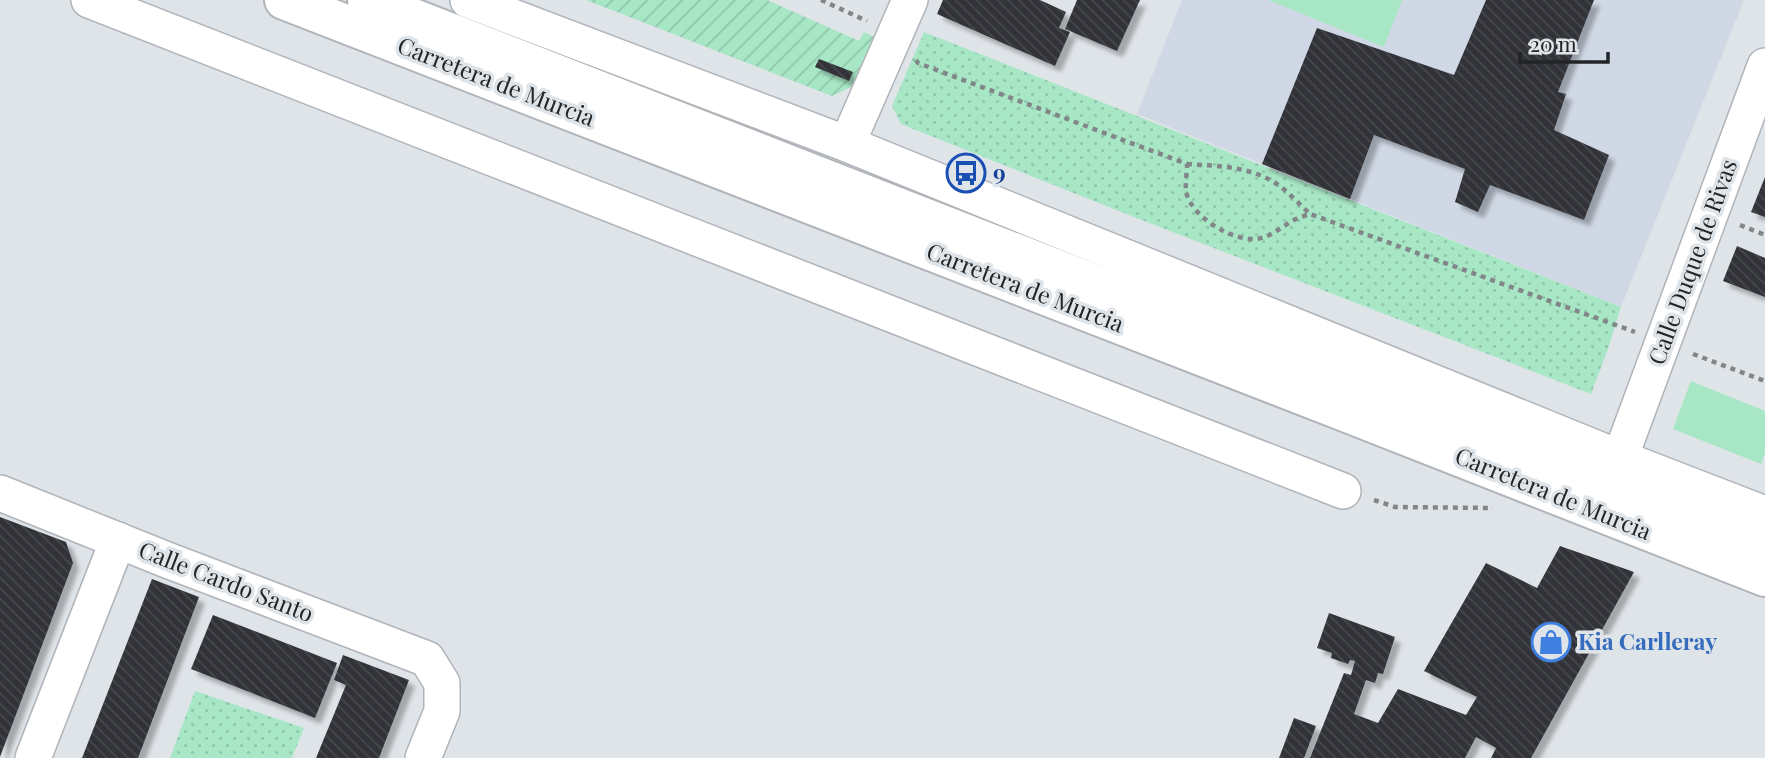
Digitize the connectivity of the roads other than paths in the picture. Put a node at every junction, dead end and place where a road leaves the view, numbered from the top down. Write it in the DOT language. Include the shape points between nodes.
graph roads {
  1 [pos="89,0"];
  2 [pos="284,0"];
  3 [pos="367,0"];
  4 [pos="468,0"];
  5 [pos="910,0"];
  6 [pos="1765,66"];
  7 [pos="847,144"];
  8 [pos="1620,458"];
  9 [pos="1343,491"];
  10 [pos="0,493"];
  11 [pos="1765,514"];
  12 [pos="118,540"];
  13 [pos="1765,545"];
  14 [pos="1765,577"];
  15 [pos="33,758"];
  16 [pos="423,758"];
  1 -- 9 [label="street"];
  2 -- 14 [label="main road, Carretera de Murcia"];
  3 -- 13 [label="main road, Carretera de Murcia"];
  4 -- 7 [label="street"];
  5 -- 7 [label="street"];
  6 -- 8 [label="street, Calle Duque de Rivas"];
  7 -- 8 [label="street"];
  8 -- 11 [label="street"];
  10 -- 12 [label="street, Calle Cardo Santo"];
  12 -- 15 [label="street"];
  12 -- 16 [label="street, Calle Cardo Santo" via="427,659 442,683 442,711"];
}
